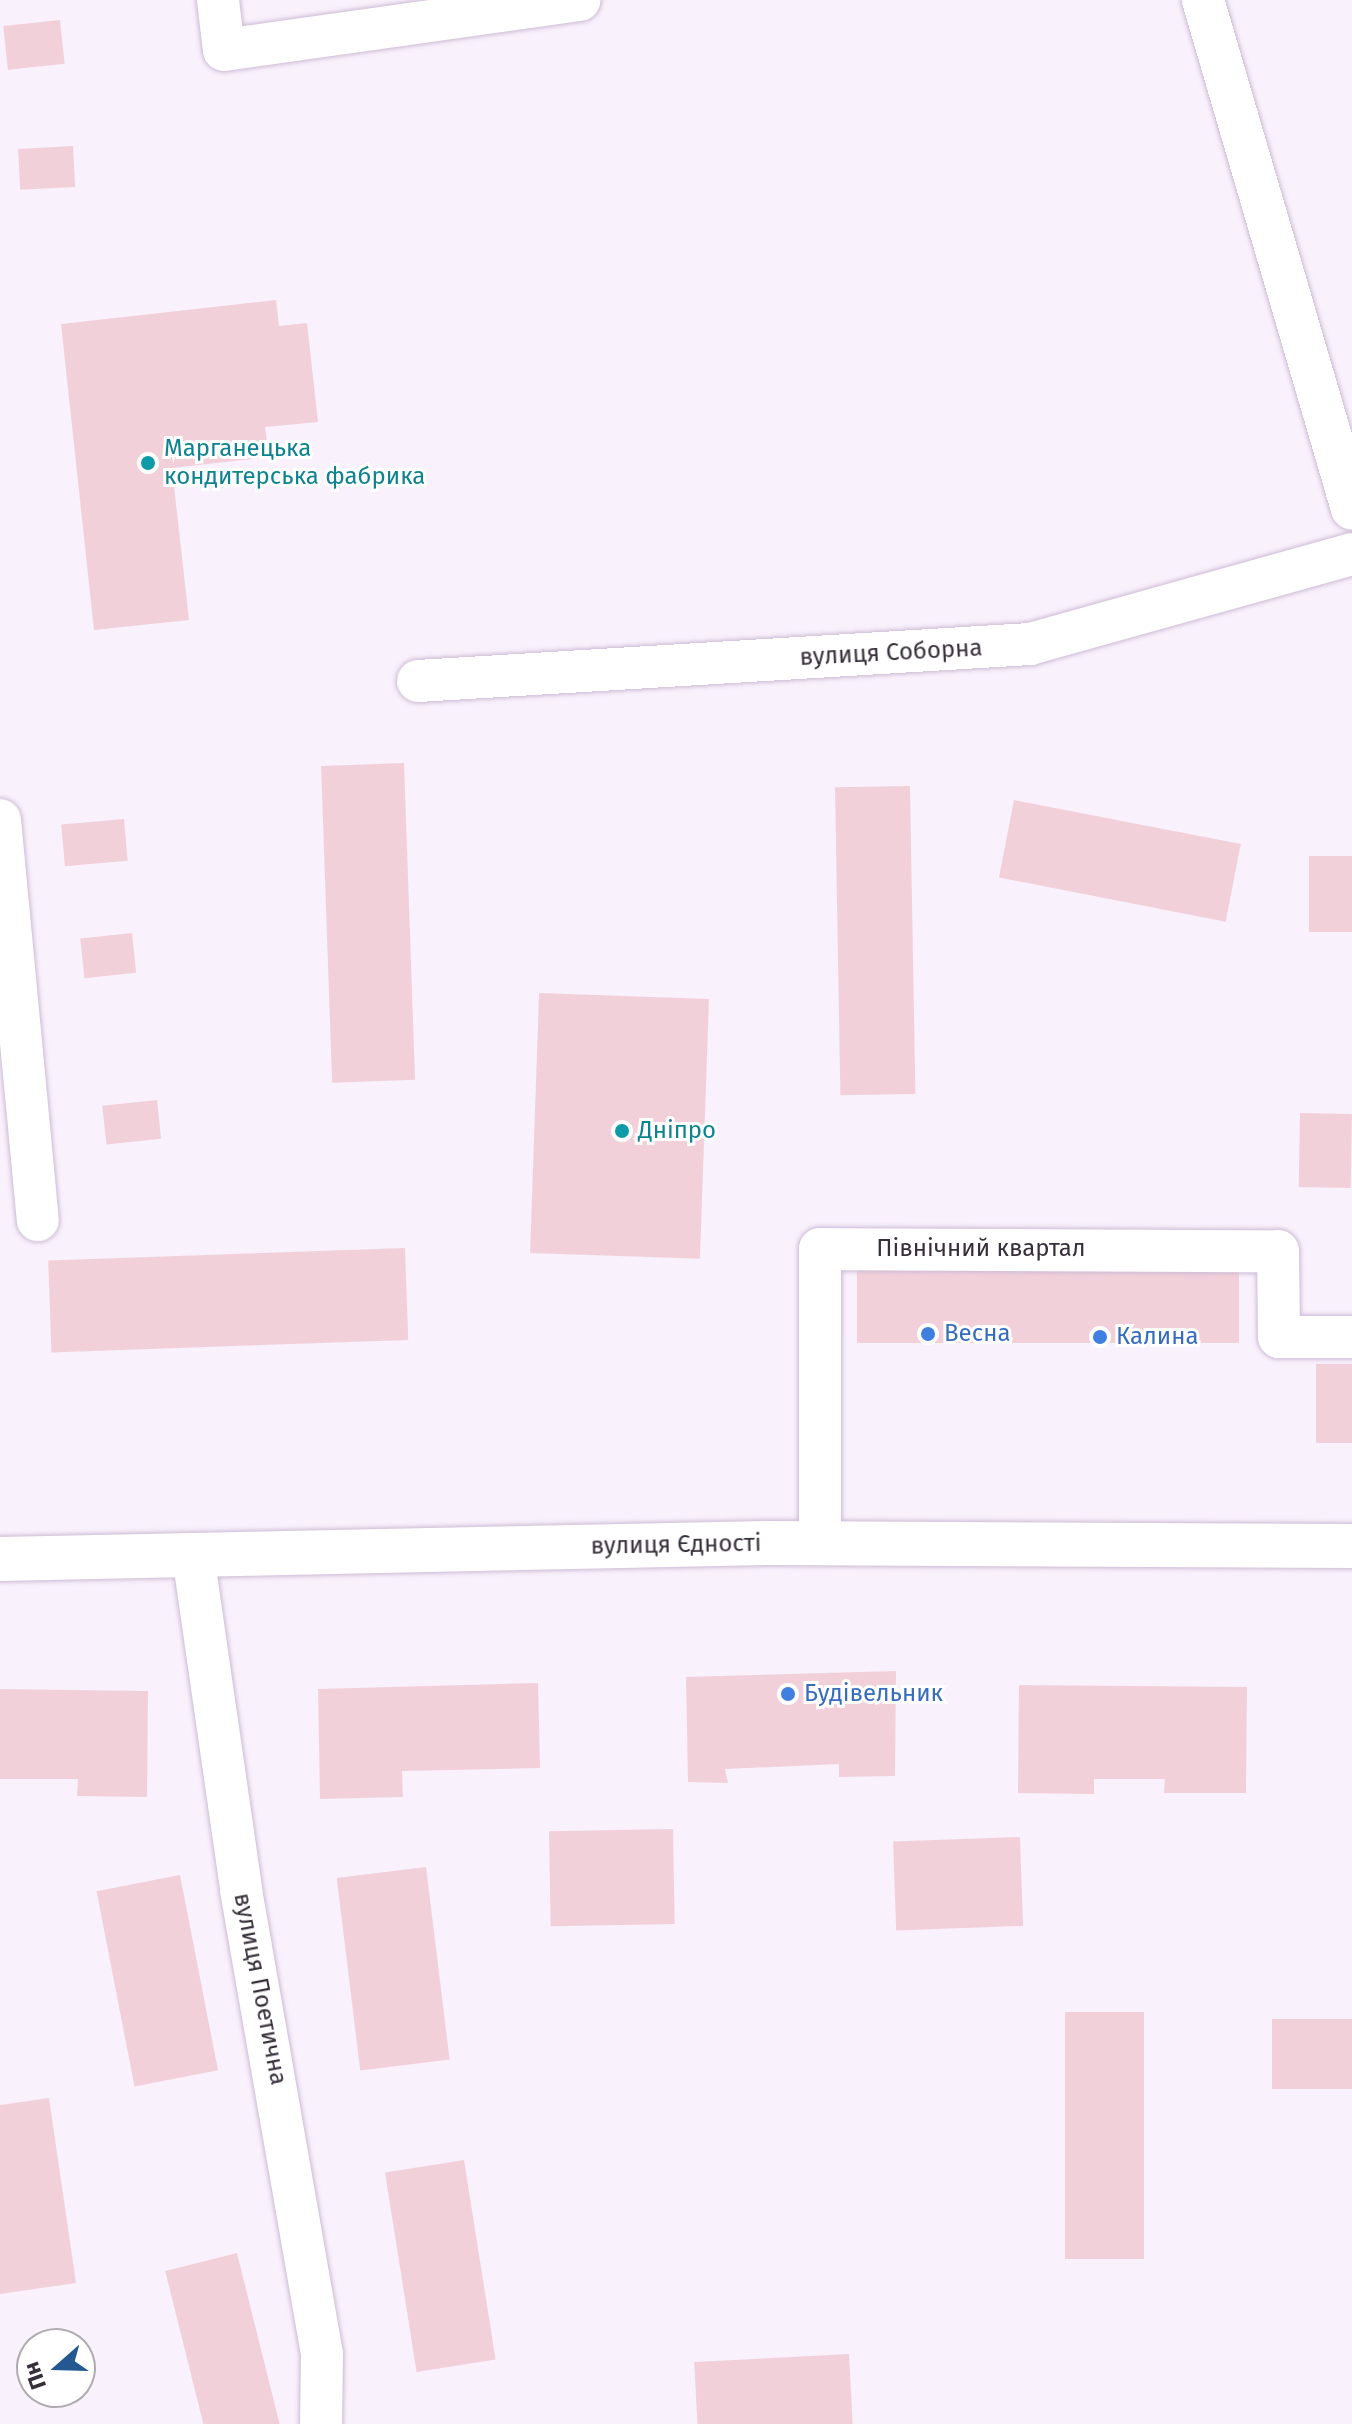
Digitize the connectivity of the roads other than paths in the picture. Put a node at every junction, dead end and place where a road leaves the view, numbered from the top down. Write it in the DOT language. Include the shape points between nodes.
graph roads {
  1 [pos="218,0"];
  2 [pos="579,0"];
  3 [pos="1203,0"];
  4 [pos="1352,509"];
  5 [pos="1352,554"];
  6 [pos="418,681"];
  7 [pos="0,820"];
  8 [pos="38,1220"];
  9 [pos="1352,1337"];
  10 [pos="820,1543"];
  11 [pos="1352,1546"];
  12 [pos="193,1555"];
  13 [pos="0,1559"];
  14 [pos="321,2424"];
  1 -- 2 [label="street" via="224,50"];
  3 -- 4 [label="street"];
  5 -- 6 [label="street, вулиця Соборна" via="1030,644"];
  7 -- 8 [label="street"];
  9 -- 10 [label="street, Північний квартал" via="1279,1337 1278,1251 820,1249"];
  10 -- 11 [label="street, вулиця Єдності"];
  10 -- 12 [label="street, вулиця Єдності"];
  12 -- 13 [label="street, вулиця Єдності"];
  12 -- 14 [label="street, вулиця Поетична" via="241,1890 322,2354"];
}
